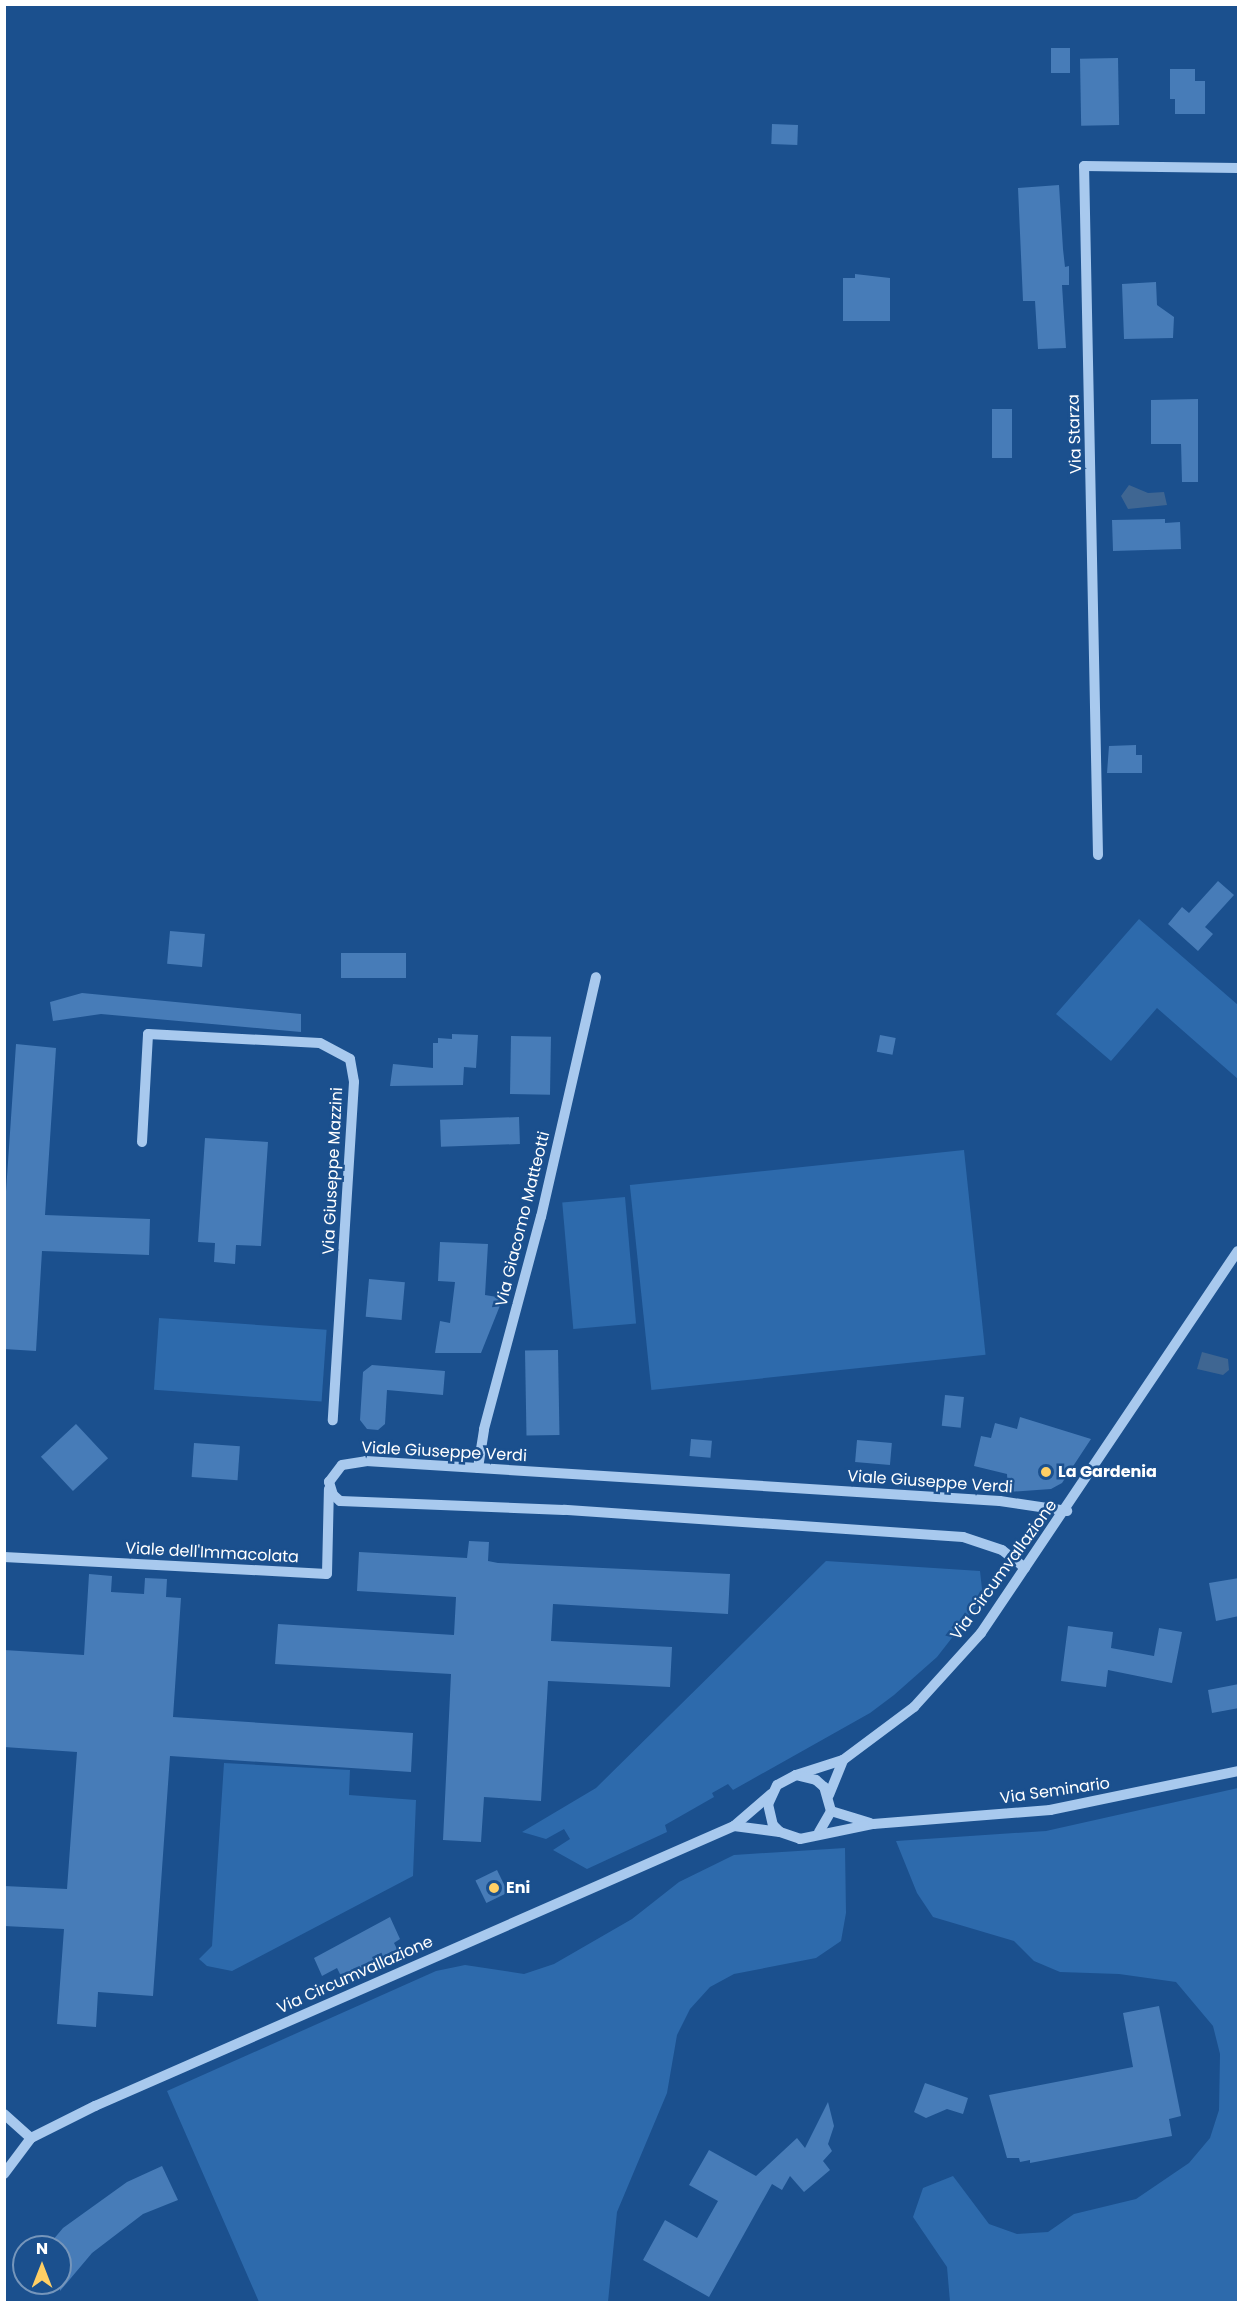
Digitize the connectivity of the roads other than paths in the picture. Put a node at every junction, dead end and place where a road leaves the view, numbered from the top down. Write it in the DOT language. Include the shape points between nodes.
graph roads {
  1 [pos="1239,168"];
  2 [pos="1098,855"];
  3 [pos="596,977"];
  4 [pos="142,1142"];
  5 [pos="1239,1251"];
  6 [pos="333,1420"];
  7 [pos="478,1468"];
  8 [pos="329,1482"];
  9 [pos="1067,1511"];
  10 [pos="4,1557"];
  11 [pos="1024,1568"];
  12 [pos="843,1760"];
  13 [pos="1239,1771"];
  14 [pos="796,1775"];
  15 [pos="771,1794"];
  16 [pos="829,1795"];
  17 [pos="831,1811"];
  18 [pos="873,1824"];
  19 [pos="735,1826"];
  20 [pos="780,1832"];
  21 [pos="819,1832"];
  22 [pos="4,2114"];
  23 [pos="31,2138"];
  24 [pos="4,2174"];
  1 -- 2 [label="street, Via Starza" via="1084,166"];
  3 -- 7 [label="street, Via Giacomo Matteotti" via="541,1217 484,1429"];
  4 -- 6 [label="street, Via Giuseppe Mazzini" via="148,1034 320,1043 350,1059 354,1082"];
  5 -- 9 [label="street, Via Circumvallazione"];
  7 -- 8 [label="street, Viale Giuseppe Verdi" via="366,1461 342,1465"];
  7 -- 9 [label="street, Viale Giuseppe Verdi" via="1000,1501"];
  8 -- 10 [label="street, Viale dell'Immacolata" via="327,1574"];
  8 -- 11 [label="street" via="339,1501 575,1510 963,1536 1002,1551"];
  9 -- 11 [label="street, Via Circumvallazione"];
  11 -- 12 [label="street, Via Circumvallazione" via="981,1633 914,1707"];
  12 -- 14 [label="street, Via Circumvallazione"];
  12 -- 16 [label="street"];
  13 -- 18 [label="street, Via Seminario" via="1050,1810"];
  14 -- 15 [label="street" via="777,1785"];
  14 -- 16 [label="street" via="816,1780"];
  15 -- 19 [label="street, Via Circumvallazione"];
  15 -- 20 [label="street" via="769,1815"];
  16 -- 17 [label="street"];
  17 -- 18 [label="street, Via Seminario"];
  17 -- 21 [label="street"];
  18 -- 21 [label="street, Via Seminario"];
  19 -- 20 [label="street"];
  19 -- 23 [label="street, Via Circumvallazione" via="106,2101"];
  20 -- 21 [label="street" via="800,1839"];
  22 -- 23 [label="street"];
  23 -- 24 [label="street, Via Circumvallazione"];
}
